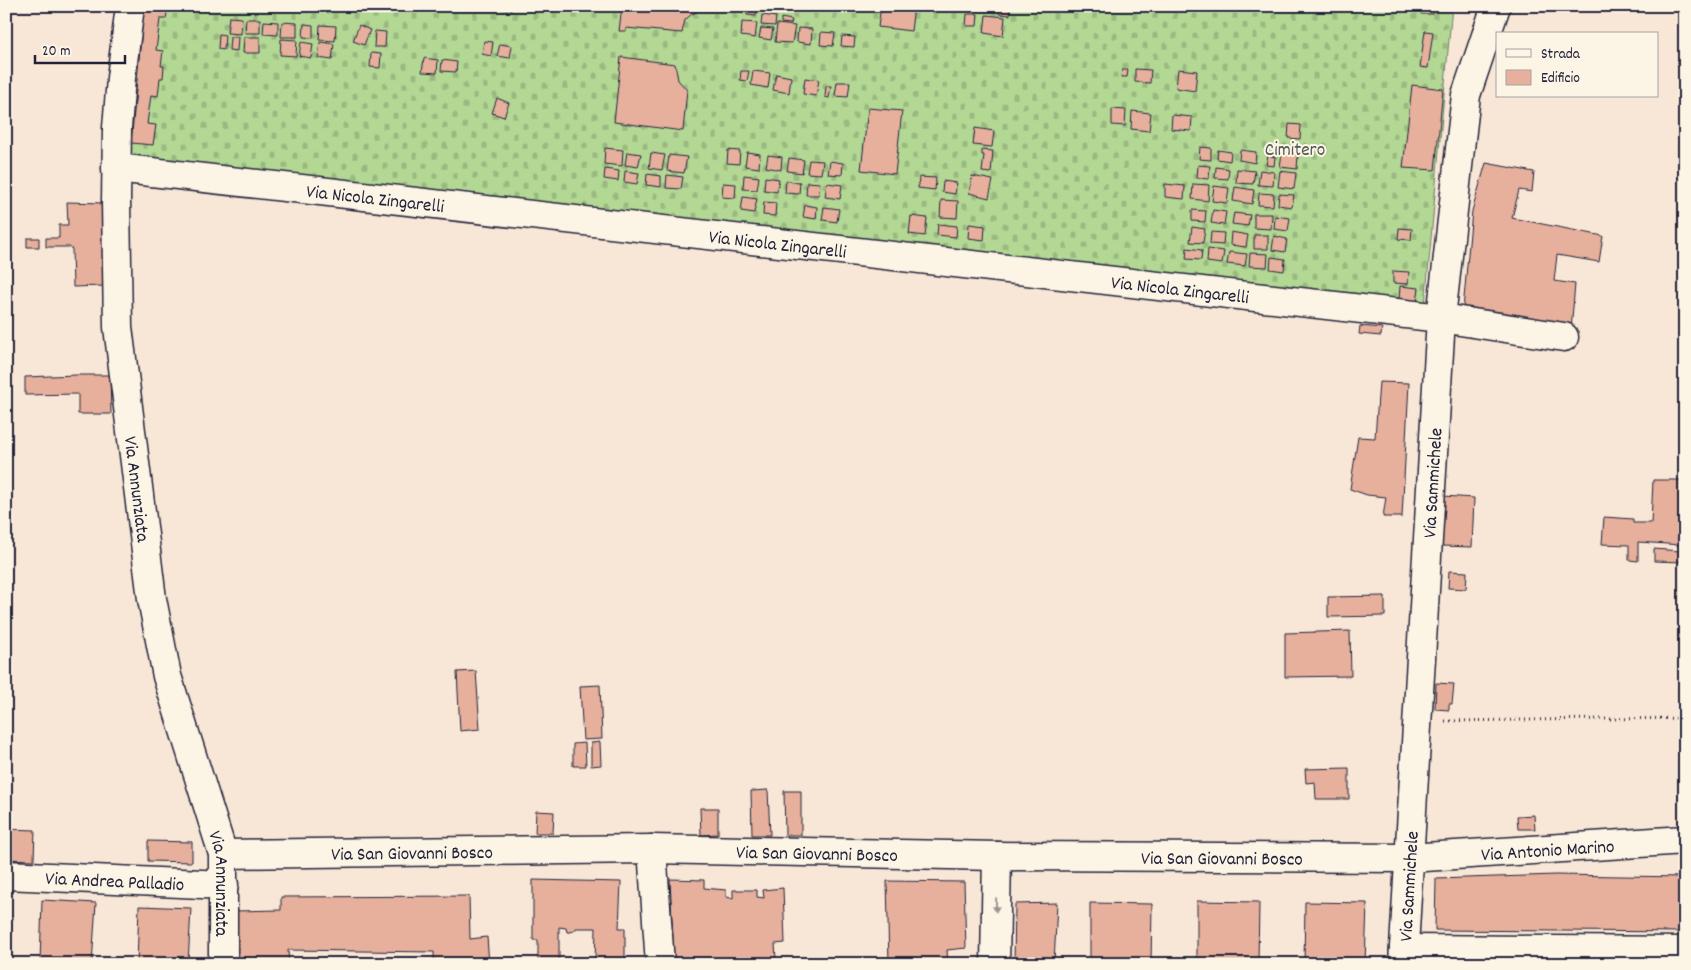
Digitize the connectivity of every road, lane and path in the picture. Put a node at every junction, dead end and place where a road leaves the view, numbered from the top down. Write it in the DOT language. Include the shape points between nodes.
graph roads {
  1 [pos="130,6"];
  2 [pos="1491,14"];
  3 [pos="116,168"];
  4 [pos="1440,318"];
  5 [pos="1564,337"];
  6 [pos="1685,718"];
  7 [pos="1417,722"];
  8 [pos="1685,840"];
  9 [pos="652,850"];
  10 [pos="223,854"];
  11 [pos="997,856"];
  12 [pos="1409,858"];
  13 [pos="6,875"];
  14 [pos="224,886"];
  15 [pos="1685,951"];
  16 [pos="1403,957"];
  17 [pos="223,964"];
  18 [pos="660,964"];
  19 [pos="995,964"];
  1 -- 3 [label="street, Via Annunziata" via="121,78"];
  2 -- 4 [label="street, Via Sammichele" via="1466,95"];
  3 -- 4 [label="street, Via Nicola Zingarelli"];
  3 -- 10 [label="street, Via Annunziata" via="118,326 152,599 167,676"];
  4 -- 5 [label="street, Via Nicola Zingarelli"];
  4 -- 7 [label="street, Via Sammichele"];
  6 -- 7 [label="path"];
  7 -- 12 [label="street, Via Sammichele"];
  8 -- 12 [label="street, Via Antonio Marino"];
  9 -- 10 [label="street, Via San Giovanni Bosco"];
  9 -- 11 [label="street, Via San Giovanni Bosco"];
  9 -- 18 [label="street"];
  10 -- 14 [label="street, Via Annunziata"];
  11 -- 12 [label="street, Via San Giovanni Bosco"];
  11 -- 19 [label="street, one-way"];
  12 -- 16 [label="street, Via Sammichele"];
  13 -- 14 [label="street, Via Andrea Palladio"];
  14 -- 17 [label="street, Via Annunziata"];
  15 -- 16 [label="street"];
}
